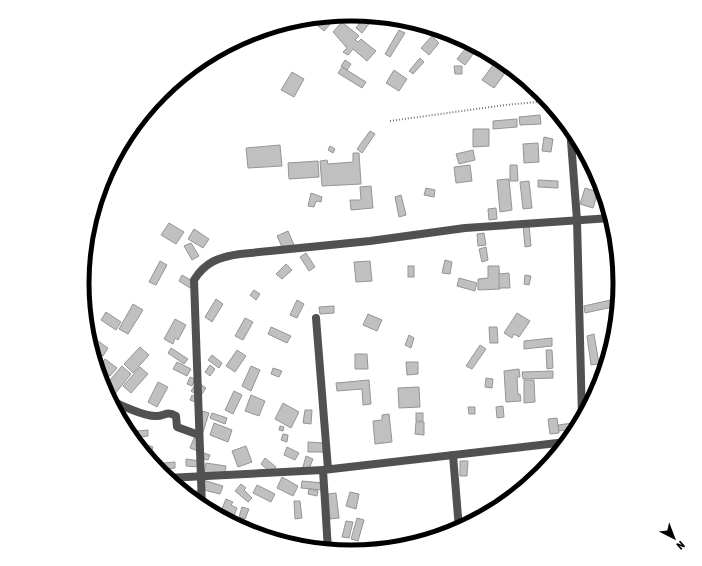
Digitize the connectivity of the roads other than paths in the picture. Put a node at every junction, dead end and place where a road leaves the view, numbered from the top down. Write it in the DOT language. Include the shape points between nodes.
graph roads {
  1 [pos="571,140"];
  2 [pos="605,218"];
  3 [pos="577,220"];
  4 [pos="316,318"];
  5 [pos="118,402"];
  6 [pos="582,407"];
  7 [pos="199,435"];
  8 [pos="558,443"];
  9 [pos="453,455"];
  10 [pos="326,469"];
  11 [pos="201,476"];
  12 [pos="176,478"];
  13 [pos="202,498"];
  14 [pos="458,522"];
  15 [pos="328,544"];
  1 -- 3 [label="street"];
  2 -- 3 [label="street"];
  3 -- 6 [label="street"];
  3 -- 7 [label="street" via="464,228 370,241 240,254 209,263 200,270 194,280"];
  4 -- 10 [label="street"];
  5 -- 7 [label="street" via="149,416 157,417 166,412 171,413 176,416 177,427"];
  7 -- 11 [label="street"];
  8 -- 9 [label="street"];
  9 -- 10 [label="street"];
  9 -- 14 [label="street"];
  10 -- 11 [label="street"];
  10 -- 15 [label="street"];
  11 -- 12 [label="street"];
  11 -- 13 [label="street"];
}
